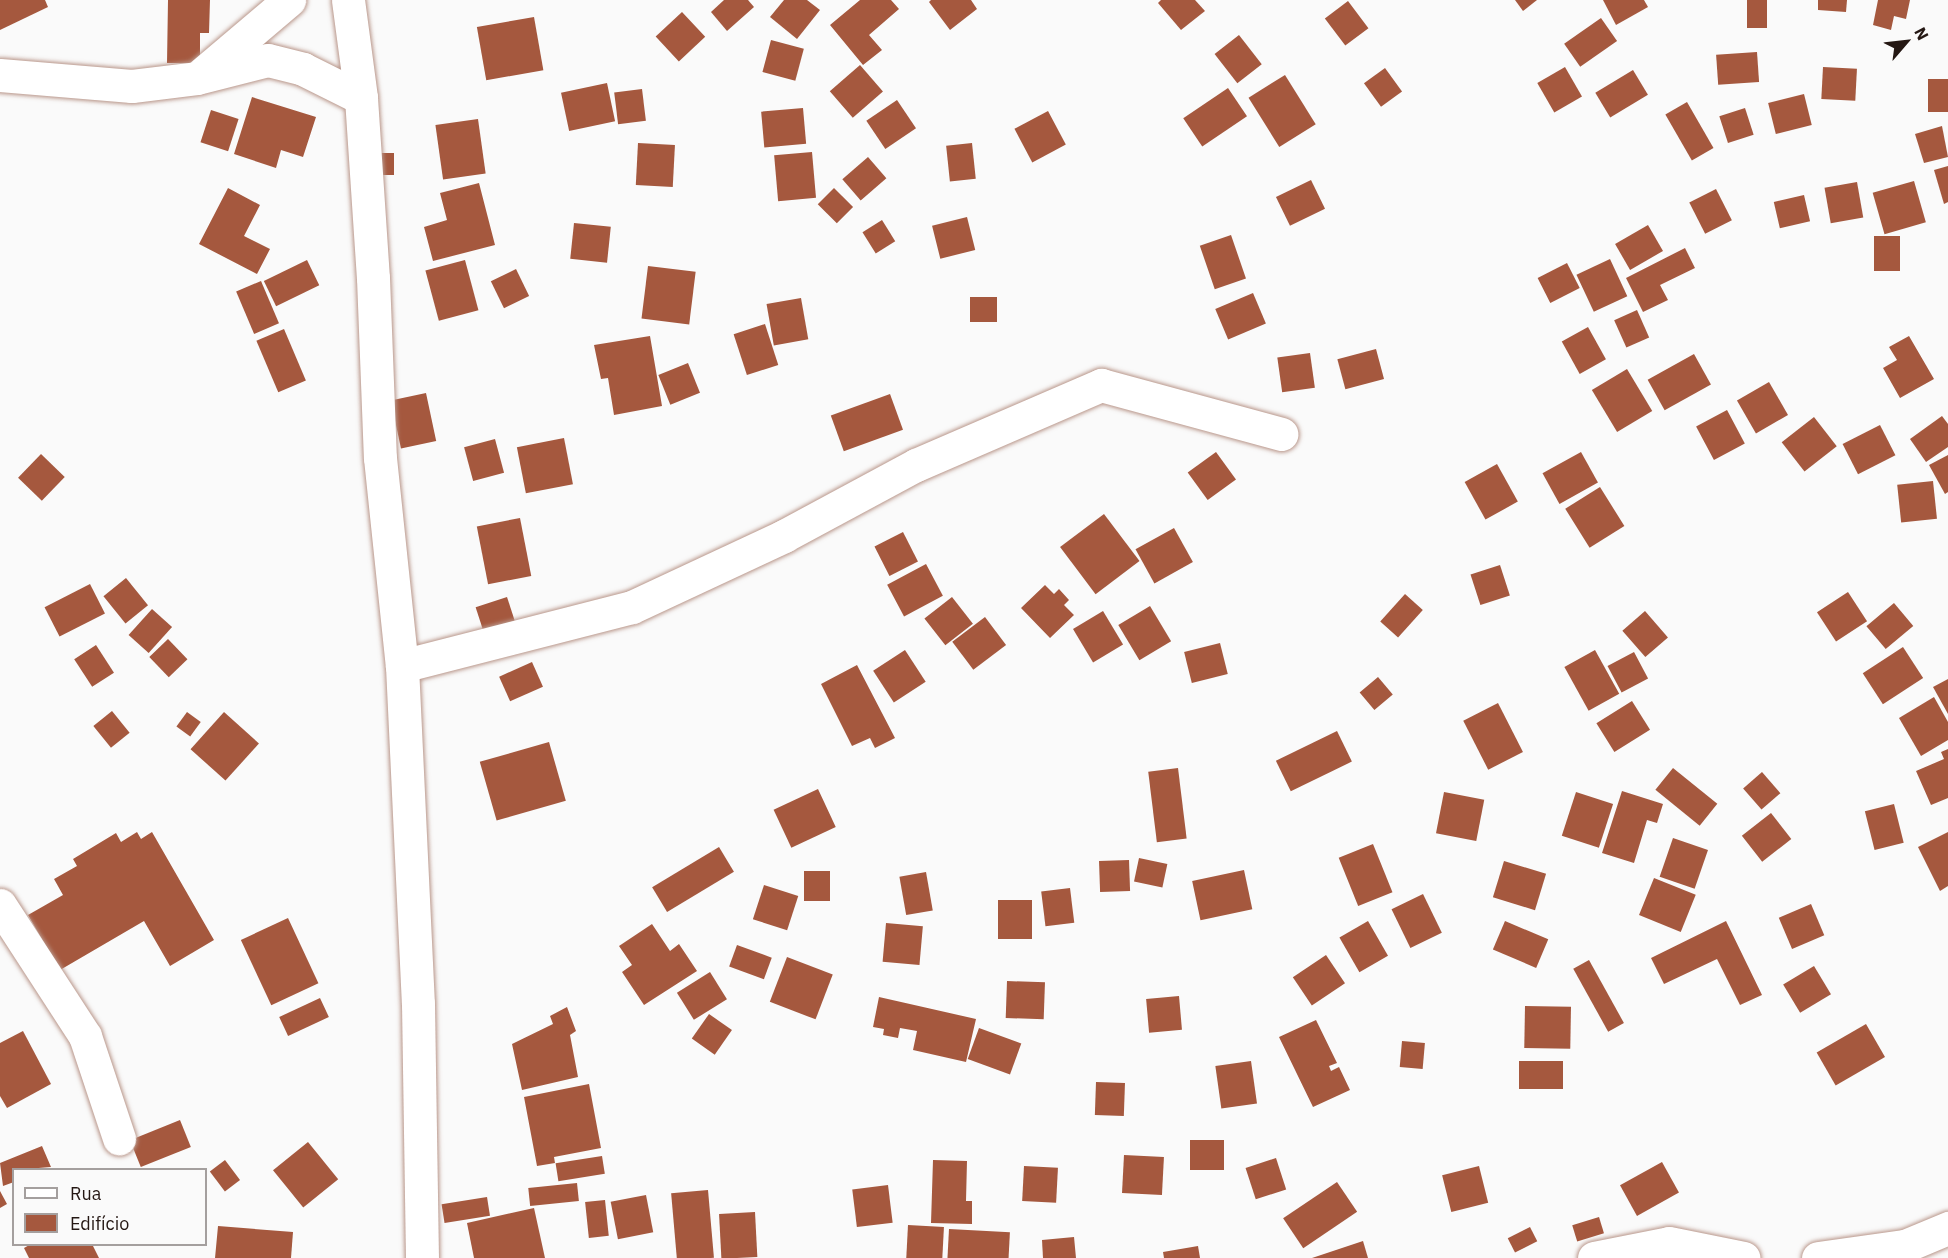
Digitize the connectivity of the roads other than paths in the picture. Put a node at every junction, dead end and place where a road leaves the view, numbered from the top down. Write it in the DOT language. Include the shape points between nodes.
graph roads {
  1 [pos="289,0"];
  2 [pos="348,0"];
  3 [pos="0,75"];
  4 [pos="197,78"];
  5 [pos="361,98"];
  6 [pos="1281,434"];
  7 [pos="402,666"];
  8 [pos="0,905"];
  9 [pos="120,1138"];
  10 [pos="1948,1228"];
  11 [pos="422,1258"];
  12 [pos="1594,1258"];
  13 [pos="1744,1258"];
  14 [pos="1818,1258"];
  1 -- 4 [label="street"];
  2 -- 5 [label="street"];
  3 -- 4 [label="street" via="132,86"];
  4 -- 5 [label="street" via="268,60 303,69"];
  5 -- 7 [label="street" via="380,458"];
  6 -- 7 [label="street" via="1101,385 916,465 784,536 632,607"];
  7 -- 11 [label="street" via="418,1004"];
  8 -- 9 [label="street" via="85,1036"];
  10 -- 14 [label="street" via="1905,1246"];
  12 -- 13 [label="street" via="1669,1243"];
}
